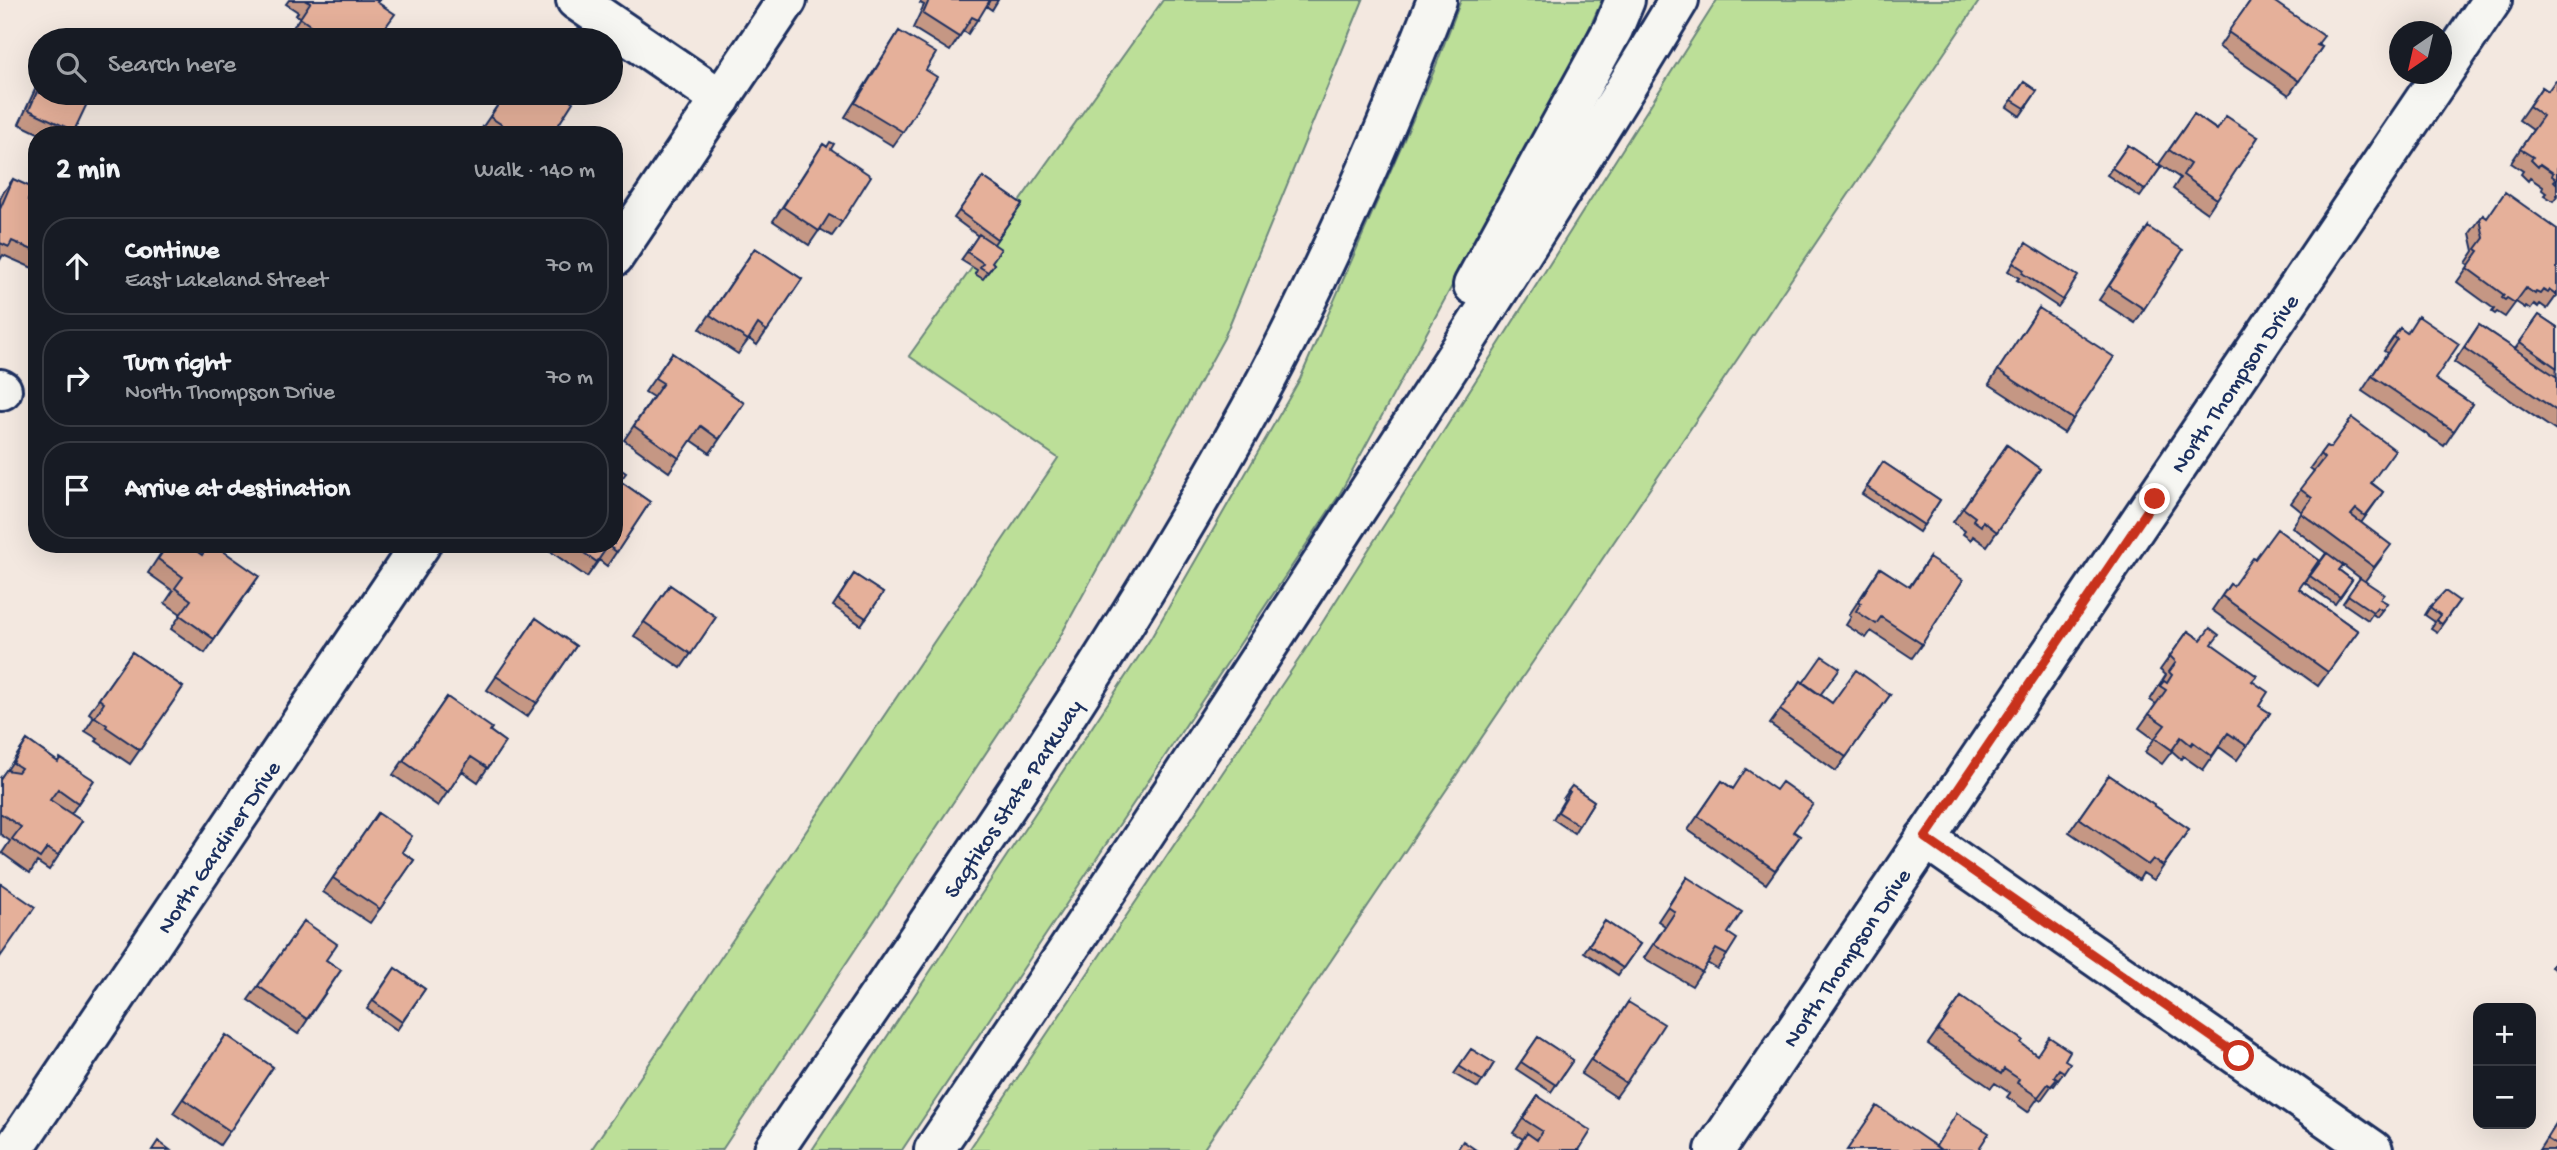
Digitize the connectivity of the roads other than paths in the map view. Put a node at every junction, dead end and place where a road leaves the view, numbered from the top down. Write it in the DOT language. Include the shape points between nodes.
graph roads {
  1 [pos="576,0"];
  2 [pos="787,0"];
  3 [pos="1409,0"];
  4 [pos="1437,0"];
  5 [pos="1625,0"];
  6 [pos="1679,0"];
  7 [pos="2492,0"];
  8 [pos="617,28"];
  9 [pos="623,32"];
  10 [pos="720,99"];
  11 [pos="623,244"];
  12 [pos="1236,436"];
  13 [pos="415,553"];
  14 [pos="1925,838"];
  15 [pos="1121,872"];
  16 [pos="13,1150"];
  17 [pos="774,1150"];
  18 [pos="934,1150"];
  19 [pos="1715,1150"];
  20 [pos="2373,1150"];
  1 -- 8 [label="main road"];
  2 -- 10 [label="main road"];
  3 -- 12 [label="main road" via="1316,249"];
  4 -- 12 [label="main road" via="1331,250"];
  5 -- 15 [label="main road" via="1509,221 1400,413"];
  6 -- 15 [label="main road" via="1602,128"];
  7 -- 14 [label="main road, North Thompson Drive"];
  9 -- 10 [label="main road"];
  10 -- 11 [label="main road"];
  12 -- 17 [label="main road, Sagtikos State Parkway" via="1129,618"];
  13 -- 16 [label="main road, North Gardiner Drive"];
  14 -- 19 [label="main road, North Thompson Drive"];
  14 -- 20 [label="main road"];
  15 -- 18 [label="main road"];
}
